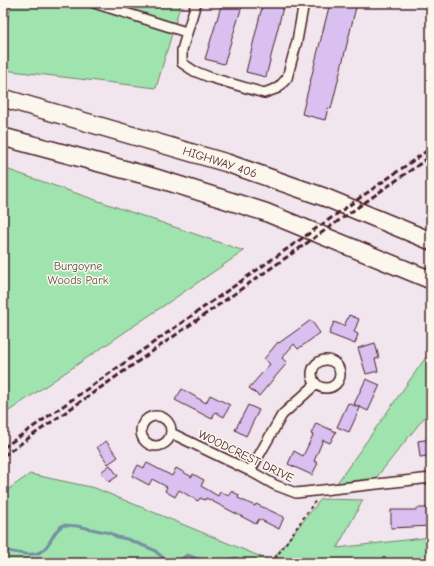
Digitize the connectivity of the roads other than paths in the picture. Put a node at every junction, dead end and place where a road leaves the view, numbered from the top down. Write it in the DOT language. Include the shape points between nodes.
graph roads {
  1 [pos="94,3"];
  2 [pos="196,3"];
  3 [pos="301,7"];
  4 [pos="186,32"];
  5 [pos="3,98"];
  6 [pos="3,138"];
  7 [pos="431,241"];
  8 [pos="431,280"];
  9 [pos="316,384"];
  10 [pos="171,433"];
  11 [pos="250,471"];
  12 [pos="431,478"];
  1 -- 4 [label="street"];
  2 -- 4 [label="street"];
  3 -- 4 [label="street" via="297,41 287,78 278,88 264,93 209,77 182,64"];
  5 -- 7 [label="highway, HIGHWAY 406" via="226,163 324,197"];
  6 -- 8 [label="highway" via="156,178 265,212"];
  9 -- 11 [label="street" via="282,415"];
  10 -- 11 [label="street, WOODCREST DRIVE"];
  11 -- 12 [label="street, WOODCREST DRIVE" via="274,485 296,493"];
}
